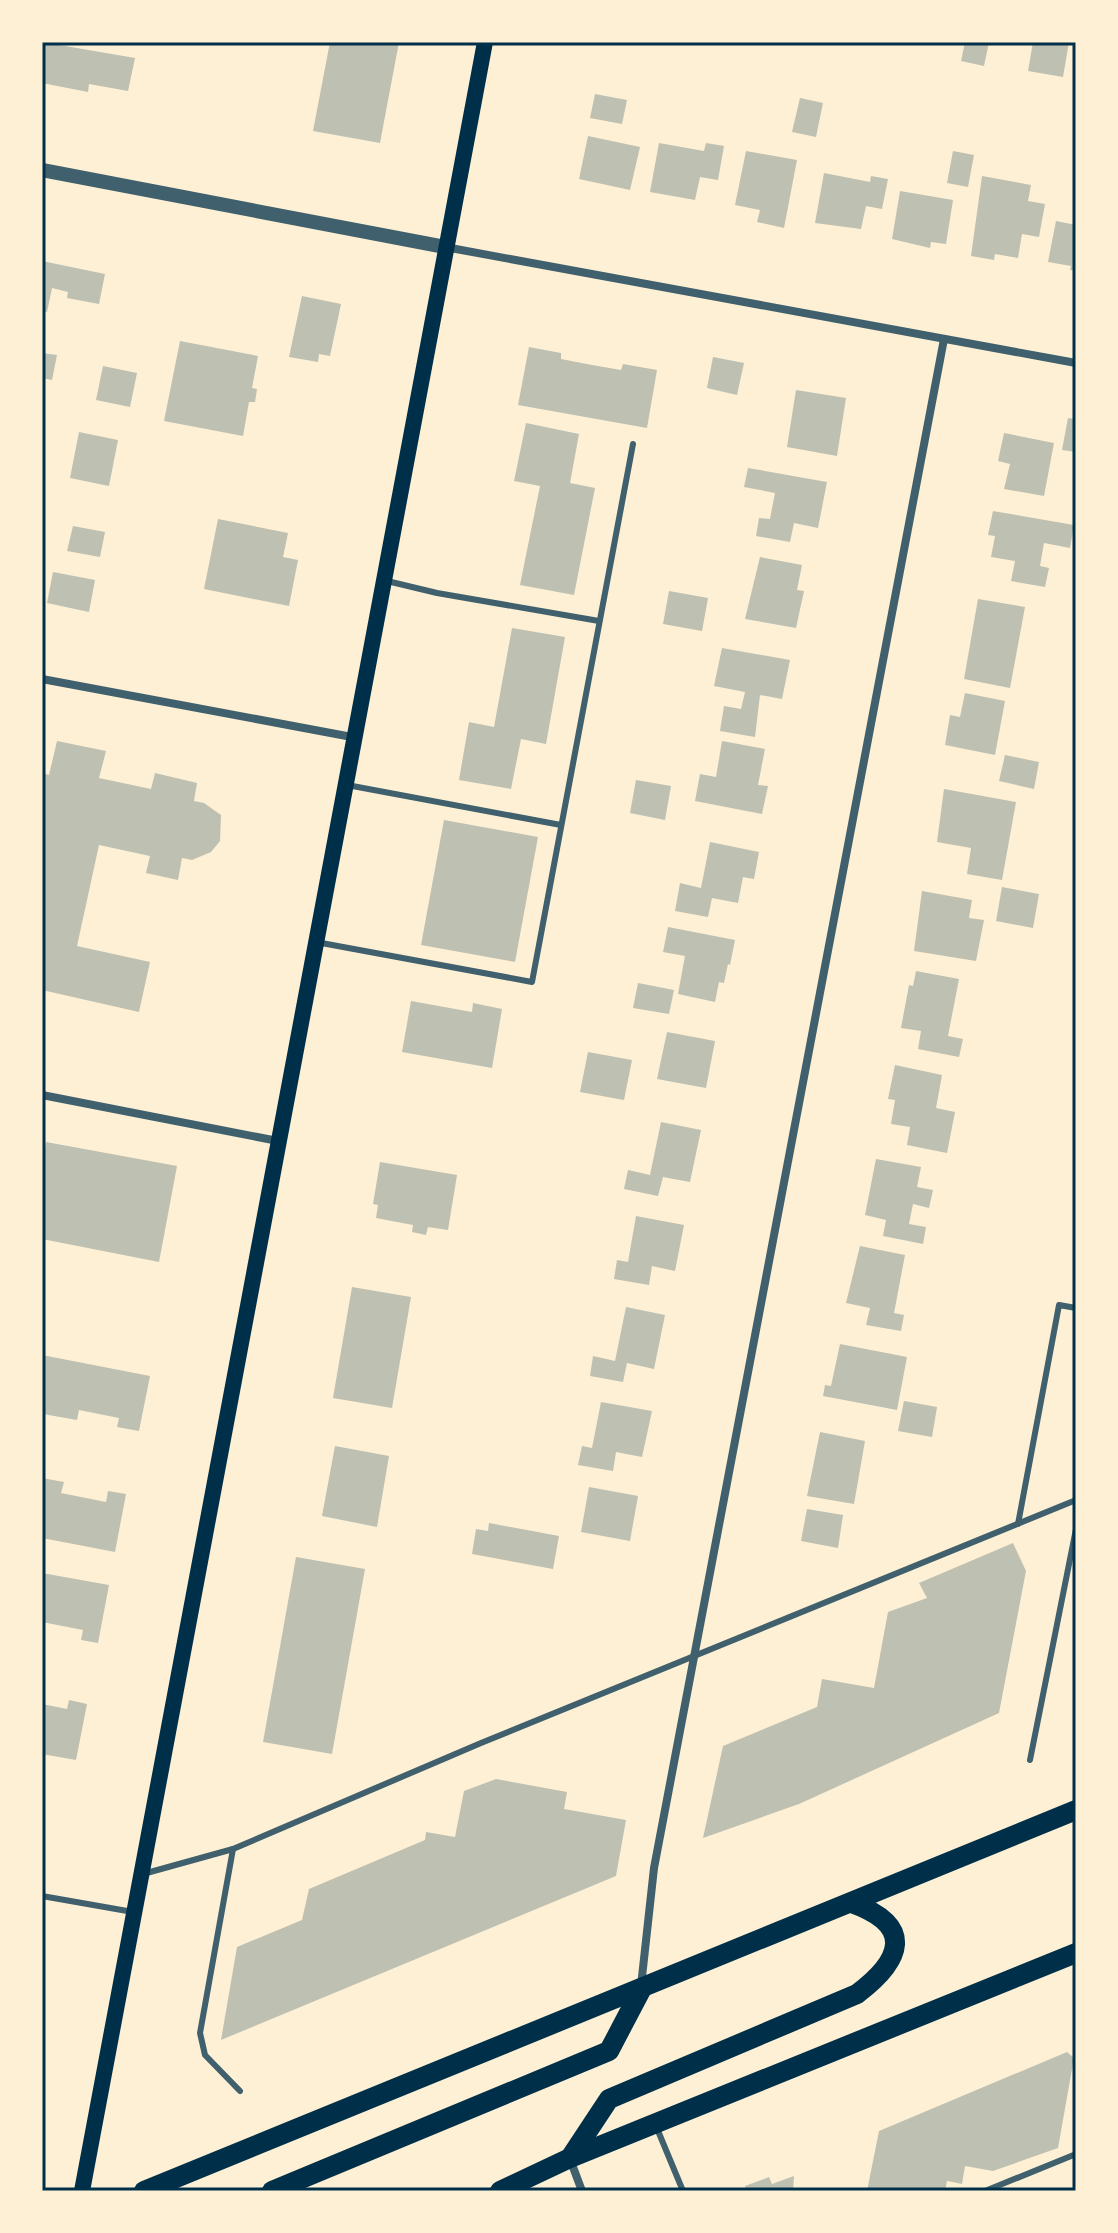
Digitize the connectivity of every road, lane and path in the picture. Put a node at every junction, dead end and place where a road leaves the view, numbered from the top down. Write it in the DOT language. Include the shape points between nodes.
graph roads {
  1 [pos="485,42"];
  2 [pos="42,170"];
  3 [pos="445,247"];
  4 [pos="944,339"];
  5 [pos="1076,363"];
  6 [pos="633,444"];
  7 [pos="383,580"];
  8 [pos="599,621"];
  9 [pos="42,679"];
  10 [pos="352,737"];
  11 [pos="344,784"];
  12 [pos="561,825"];
  13 [pos="316,942"];
  14 [pos="42,1095"];
  15 [pos="278,1141"];
  16 [pos="1076,1308"];
  17 [pos="1076,1500"];
  18 [pos="1018,1524"];
  19 [pos="1076,1529"];
  20 [pos="694,1658"];
  21 [pos="1030,1760"];
  22 [pos="1076,1810"];
  23 [pos="233,1849"];
  24 [pos="143,1874"];
  25 [pos="42,1896"];
  26 [pos="852,1903"];
  27 [pos="135,1912"];
  28 [pos="1076,1953"];
  29 [pos="641,1990"];
  30 [pos="240,2091"];
  31 [pos="656,2126"];
  32 [pos="1076,2154"];
  33 [pos="570,2158"];
  34 [pos="82,2191"];
  35 [pos="144,2191"];
  36 [pos="272,2191"];
  37 [pos="500,2191"];
  38 [pos="582,2191"];
  39 [pos="683,2191"];
  40 [pos="985,2191"];
  1 -- 3 [label="main road"];
  2 -- 3 [label="street"];
  3 -- 4 [label="street"];
  3 -- 7 [label="main road"];
  4 -- 5 [label="street"];
  4 -- 20 [label="street"];
  6 -- 8 [label="lane"];
  7 -- 8 [label="lane"];
  7 -- 10 [label="main road"];
  8 -- 12 [label="lane"];
  9 -- 10 [label="street"];
  10 -- 11 [label="main road"];
  11 -- 12 [label="lane"];
  11 -- 13 [label="main road"];
  12 -- 13 [label="lane" via="532,982"];
  13 -- 15 [label="main road"];
  14 -- 15 [label="street"];
  15 -- 24 [label="main road"];
  16 -- 18 [label="lane" via="1059,1305"];
  17 -- 18 [label="lane"];
  18 -- 20 [label="lane"];
  19 -- 21 [label="lane"];
  20 -- 23 [label="lane"];
  20 -- 29 [label="street" via="654,1868"];
  22 -- 26 [label="main road"];
  23 -- 24 [label="lane"];
  23 -- 30 [label="lane" via="200,2033 205,2055"];
  24 -- 27 [label="main road"];
  25 -- 27 [label="lane"];
  26 -- 29 [label="main road"];
  26 -- 33 [label="main road" via="889,1922 892,1958 883,1974 857,1994 609,2099"];
  27 -- 34 [label="main road"];
  28 -- 31 [label="main road"];
  29 -- 35 [label="main road"];
  29 -- 36 [label="main road" via="609,2051"];
  31 -- 33 [label="main road"];
  31 -- 39 [label="lane"];
  32 -- 40 [label="lane"];
  33 -- 37 [label="main road"];
  33 -- 38 [label="street"];
}
